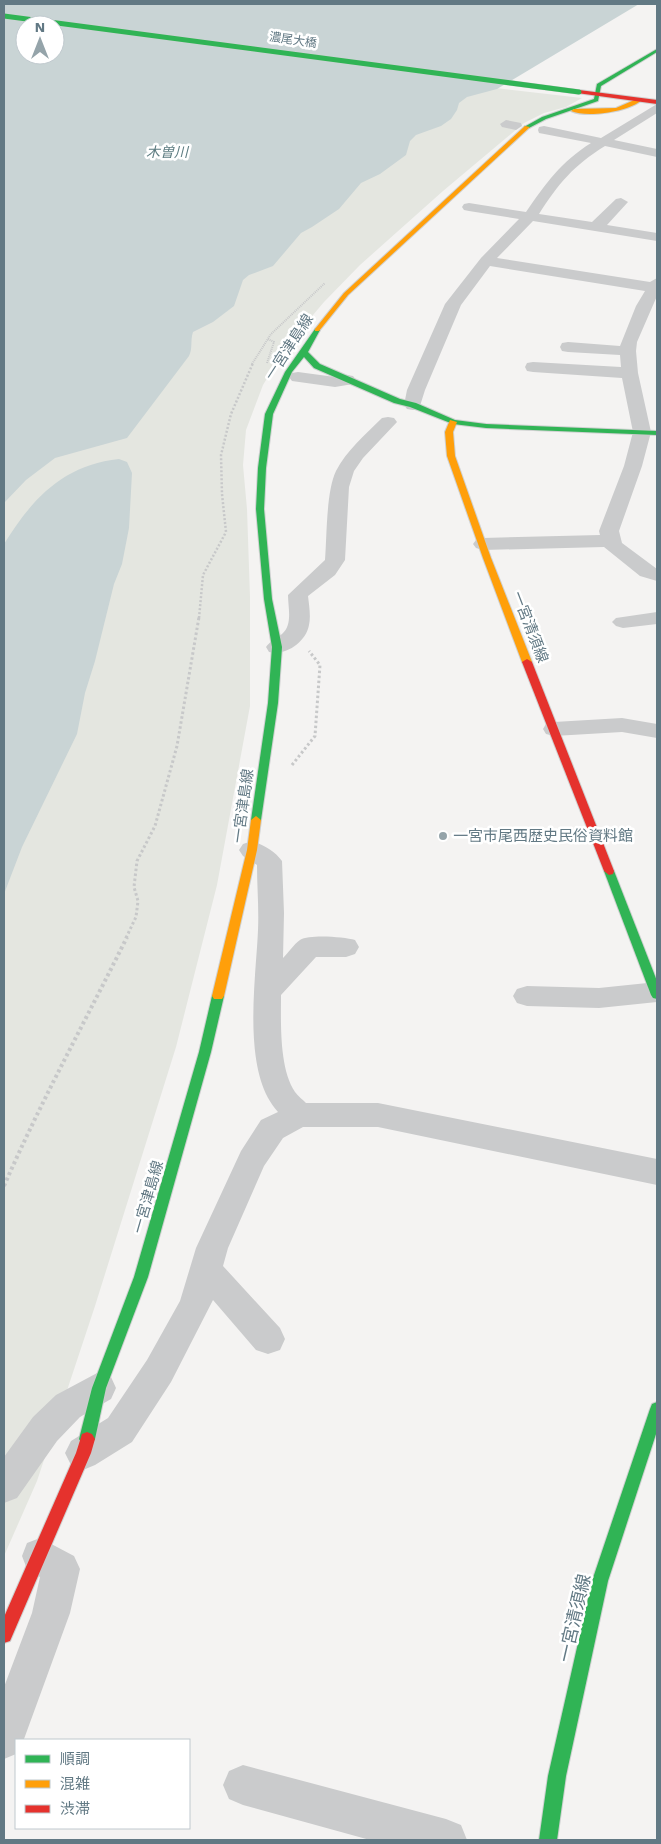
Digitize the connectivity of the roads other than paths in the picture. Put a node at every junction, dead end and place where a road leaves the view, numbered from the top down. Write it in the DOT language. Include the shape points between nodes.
graph roads {
  1 [pos="4,16"];
  2 [pos="657,50"];
  3 [pos="598,94"];
  4 [pos="639,100"];
  5 [pos="656,104"];
  6 [pos="570,111"];
  7 [pos="544,130"];
  8 [pos="601,142"];
  9 [pos="657,153"];
  10 [pos="621,202"];
  11 [pos="469,207"];
  12 [pos="530,216"];
  13 [pos="596,227"];
  14 [pos="657,237"];
  15 [pos="486,261"];
  16 [pos="656,286"];
  17 [pos="568,347"];
  18 [pos="628,351"];
  19 [pos="304,352"];
  20 [pos="533,367"];
  21 [pos="630,373"];
  22 [pos="298,377"];
  23 [pos="348,380"];
  24 [pos="413,405"];
  25 [pos="388,422"];
  26 [pos="453,422"];
  27 [pos="650,433"];
  28 [pos="612,541"];
  29 [pos="483,544"];
  30 [pos="657,575"];
  31 [pos="657,618"];
  32 [pos="623,622"];
  33 [pos="285,643"];
  34 [pos="554,729"];
  35 [pos="657,731"];
  36 [pos="252,850"];
  37 [pos="346,947"];
  38 [pos="268,992"];
  39 [pos="657,994"];
  40 [pos="527,996"];
  41 [pos="299,1115"];
  42 [pos="657,1172"];
  43 [pos="206,1270"];
  44 [pos="268,1339"];
  45 [pos="99,1388"];
  46 [pos="657,1409"];
  47 [pos="83,1453"];
  48 [pos="4,1486"];
  49 [pos="40,1556"];
  50 [pos="4,1635"];
  51 [pos="4,1739"];
  52 [pos="244,1786"];
  53 [pos="446,1840"];
  54 [pos="548,1840"];
  1 -- 3 [label="main road, 濃尾大橋, bridge"];
  2 -- 3 [label="main road, 一宮津島線" via="599,85"];
  3 -- 4 [label="main road, 濃尾大橋"];
  3 -- 6 [label="main road, 一宮津島線" via="596,100"];
  4 -- 5 [label="main road, 濃尾大橋"];
  4 -- 6 [label="main road" via="613,110"];
  5 -- 8 [label="street"];
  6 -- 19 [label="main road, 一宮津島線" via="554,113 535,122 507,145 346,294 314,333"];
  7 -- 8 [label="street"];
  8 -- 9 [label="street"];
  8 -- 12 [label="street" via="558,177"];
  10 -- 13 [label="street"];
  11 -- 12 [label="street"];
  12 -- 13 [label="street"];
  12 -- 15 [label="street"];
  13 -- 14 [label="street"];
  15 -- 16 [label="street"];
  15 -- 24 [label="street" via="453,304 416,390"];
  16 -- 18 [label="street" via="634,329"];
  17 -- 18 [label="street"];
  18 -- 21 [label="street"];
  19 -- 23 [label="main road" via="317,366"];
  19 -- 33 [label="main road, 一宮津島線" via="288,372 269,414 262,468 260,509 268,599"];
  20 -- 21 [label="street"];
  21 -- 27 [label="street"];
  22 -- 23 [label="street" via="336,382"];
  23 -- 24 [label="main road"];
  24 -- 26 [label="main road"];
  25 -- 33 [label="street" via="357,454 346,472 340,487 335,560 330,570 298,595 299,628"];
  26 -- 27 [label="main road"];
  26 -- 29 [label="main road, 一宮清須線" via="449,432 451,456"];
  27 -- 28 [label="street" via="613,517 609,532"];
  28 -- 29 [label="street"];
  28 -- 30 [label="street" via="622,554 647,572"];
  29 -- 34 [label="main road, 一宮清須線"];
  31 -- 32 [label="street"];
  33 -- 36 [label="main road, 一宮津島線"];
  34 -- 35 [label="street" via="622,725"];
  34 -- 39 [label="main road, 一宮清須線"];
  36 -- 38 [label="street" via="269,861 271,930"];
  36 -- 45 [label="main road, 一宮津島線" via="205,1052 141,1277"];
  37 -- 38 [label="street" via="309,948"];
  38 -- 41 [label="street" via="270,1049 276,1078 284,1098"];
  39 -- 40 [label="street" via="599,998"];
  41 -- 42 [label="street" via="378,1115"];
  41 -- 43 [label="street" via="272,1129 252,1160 212,1248"];
  43 -- 44 [label="street"];
  43 -- 47 [label="street" via="195,1305 159,1371 120,1430"];
  45 -- 47 [label="main road, 一宮津島線"];
  45 -- 48 [label="street" via="68,1406 45,1429"];
  46 -- 54 [label="main road, 一宮清須線" via="600,1581 557,1776"];
  47 -- 49 [label="main road, 一宮津島線"];
  49 -- 50 [label="main road, 一宮津島線"];
  49 -- 51 [label="street" via="61,1569 51,1614"];
  52 -- 53 [label="street"];
}
